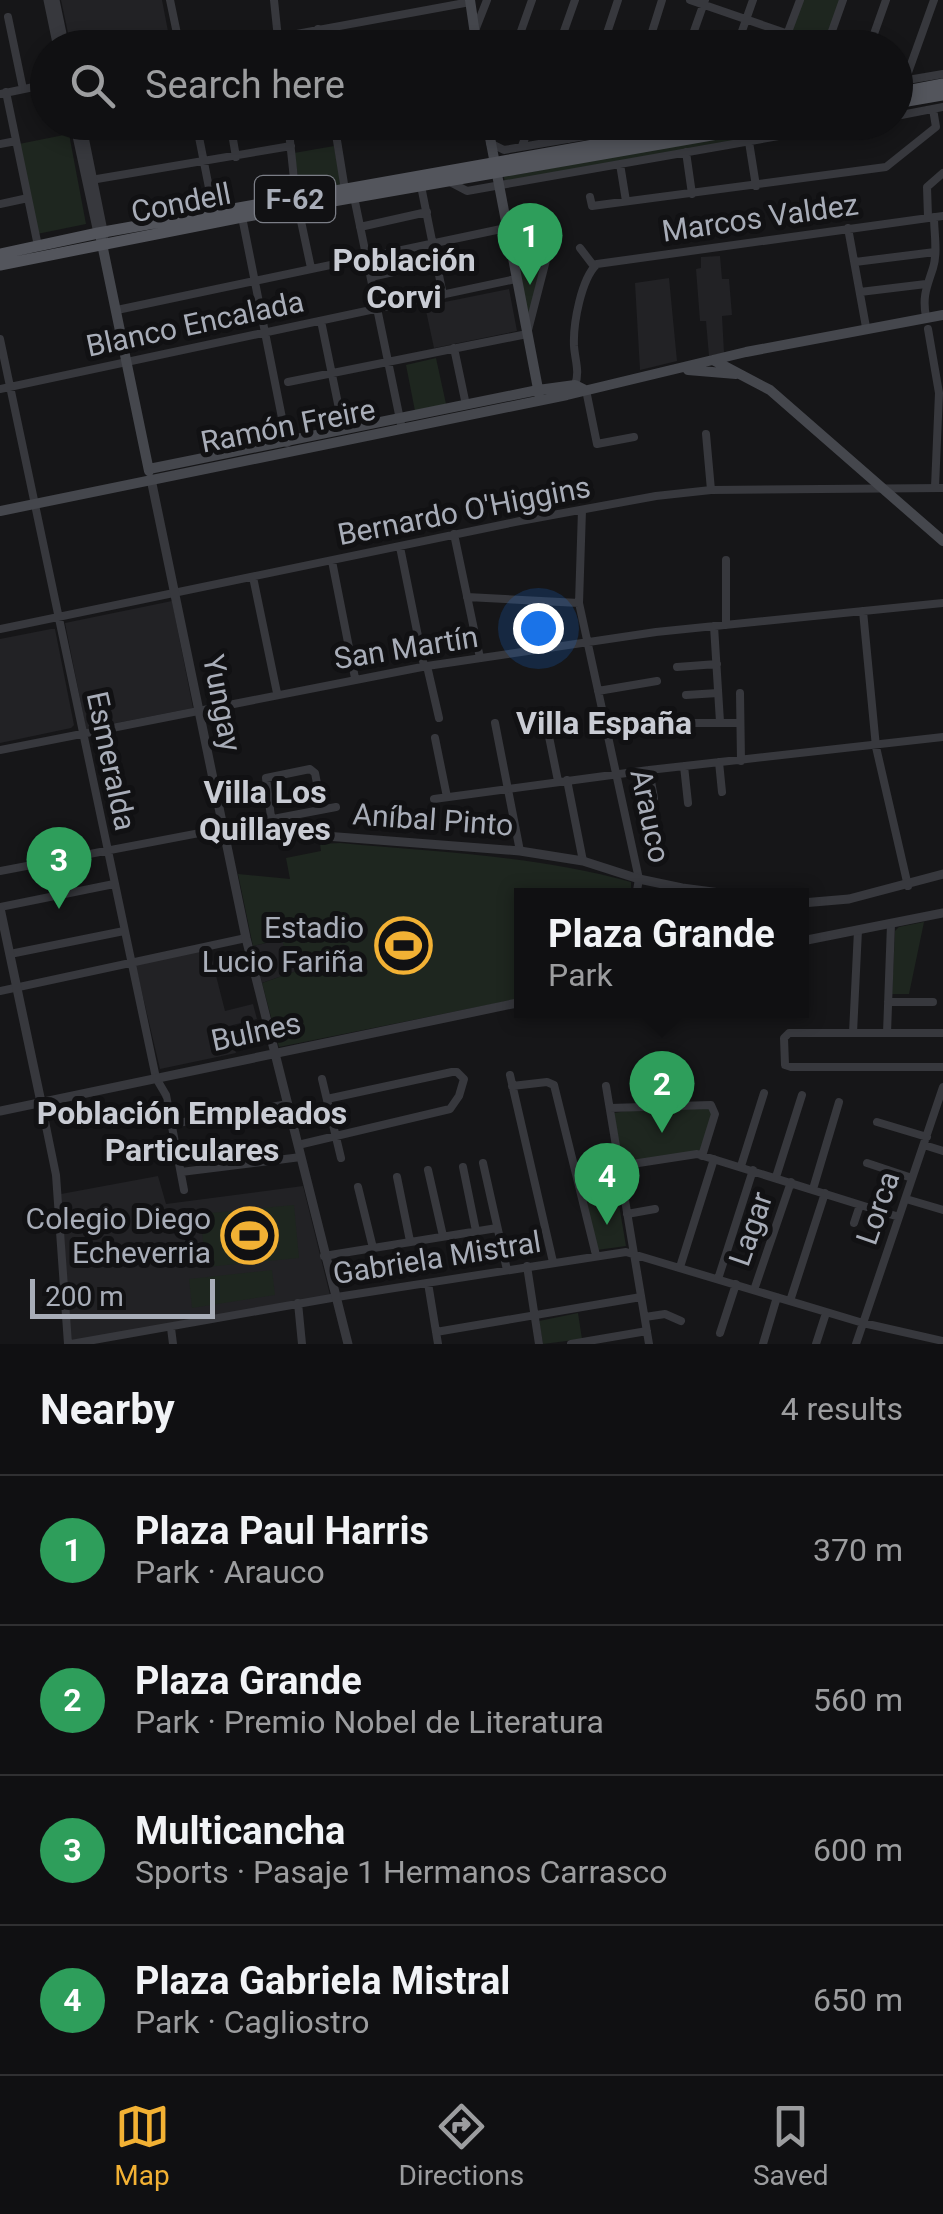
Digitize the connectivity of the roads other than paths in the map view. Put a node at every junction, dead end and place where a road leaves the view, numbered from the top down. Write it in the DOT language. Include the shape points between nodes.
graph roads {
  1 [pos="52,0"];
  2 [pos="178,0"];
  3 [pos="274,0"];
  4 [pos="487,0"];
  5 [pos="532,0"];
  6 [pos="575,0"];
  7 [pos="618,0"];
  8 [pos="662,0"];
  9 [pos="690,0"];
  10 [pos="752,0"];
  11 [pos="800,0"];
  12 [pos="843,0"];
  13 [pos="886,0"];
  14 [pos="934,0"];
  15 [pos="170,1"];
  16 [pos="470,1"];
  17 [pos="704,2"];
  18 [pos="8,17"];
  19 [pos="746,20"];
  20 [pos="318,29"];
  21 [pos="58,30"];
  22 [pos="176,30"];
  23 [pos="277,30"];
  24 [pos="312,30"];
  25 [pos="474,30"];
  26 [pos="478,30"];
  27 [pos="521,30"];
  28 [pos="564,30"];
  29 [pos="608,30"];
  30 [pos="652,30"];
  31 [pos="694,30"];
  32 [pos="742,30"];
  33 [pos="775,30"];
  34 [pos="789,30"];
  35 [pos="833,30"];
  36 [pos="875,30"];
  37 [pos="913,48"];
  38 [pos="14,50"];
  39 [pos="0,52"];
  40 [pos="943,74"];
  41 [pos="913,79"];
  42 [pos="913,83"];
  43 [pos="943,84"];
  44 [pos="30,88"];
  45 [pos="23,89"];
  46 [pos="3,93"];
  47 [pos="943,95"];
  48 [pos="913,100"];
  49 [pos="938,108"];
  50 [pos="913,113"];
  51 [pos="82,140"];
  52 [pos="200,140"];
  53 [pos="233,140"];
  54 [pos="290,140"];
  55 [pos="337,140"];
  56 [pos="490,140"];
  57 [pos="524,140"];
  58 [pos="562,140"];
  59 [pos="581,140"];
  60 [pos="623,140"];
  61 [pos="683,140"];
  62 [pos="760,140"];
  63 [pos="16,141"];
  64 [pos="749,142"];
  65 [pos="490,143"];
  66 [pos="0,144"];
  67 [pos="291,146"];
  68 [pos="522,146"];
  69 [pos="686,152"];
  70 [pos="544,154"];
  71 [pos="236,157"];
  72 [pos="204,162"];
  73 [pos="620,164"];
  74 [pos="495,173"];
  75 [pos="943,174"];
  76 [pos="90,181"];
  77 [pos="422,186"];
  78 [pos="756,186"];
  79 [pos="349,194"];
  80 [pos="692,194"];
  81 [pos="590,197"];
  82 [pos="28,198"];
  83 [pos="626,201"];
  84 [pos="297,203"];
  85 [pos="0,204"];
  86 [pos="427,212"];
  87 [pos="214,213"];
  88 [pos="242,217"];
  89 [pos="935,217"];
  90 [pos="360,227"];
  91 [pos="848,228"];
  92 [pos="507,234"];
  93 [pos="102,237"];
  94 [pos="433,242"];
  95 [pos="38,246"];
  96 [pos="580,248"];
  97 [pos="935,252"];
  98 [pos="0,254"];
  99 [pos="366,257"];
  100 [pos="436,262"];
  101 [pos="855,262"];
  102 [pos="0,265"];
  103 [pos="310,268"];
  104 [pos="591,270"];
  105 [pos="371,277"];
  106 [pos="516,279"];
  107 [pos="254,280"];
  108 [pos="926,284"];
  109 [pos="860,292"];
  110 [pos="442,295"];
  111 [pos="378,308"];
  112 [pos="117,310"];
  113 [pos="943,315"];
  114 [pos="321,320"];
  115 [pos="927,323"];
  116 [pos="866,327"];
  117 [pos="265,332"];
  118 [pos="527,334"];
  119 [pos="0,338"];
  120 [pos="454,348"];
  121 [pos="388,361"];
  122 [pos="730,361"];
  123 [pos="127,362"];
  124 [pos="667,371"];
  125 [pos="332,374"];
  126 [pos="747,376"];
  127 [pos="288,382"];
  128 [pos="5,388"];
  129 [pos="576,390"];
  130 [pos="539,395"];
  131 [pos="466,404"];
  132 [pos="401,423"];
  133 [pos="342,428"];
  134 [pos="706,434"];
  135 [pos="634,437"];
  136 [pos="288,446"];
  137 [pos="150,474"];
  138 [pos="939,488"];
  139 [pos="883,489"];
  140 [pos="711,490"];
  141 [pos="34,504"];
  142 [pos="582,510"];
  143 [pos="0,511"];
  144 [pos="454,534"];
  145 [pos="943,541"];
  146 [pos="400,546"];
  147 [pos="726,560"];
  148 [pos="332,561"];
  149 [pos="253,577"];
  150 [pos="175,594"];
  151 [pos="467,596"];
  152 [pos="578,603"];
  153 [pos="943,603"];
  154 [pos="863,610"];
  155 [pos="58,617"];
  156 [pos="726,625"];
  157 [pos="714,626"];
  158 [pos="0,629"];
  159 [pos="587,643"];
  160 [pos="480,658"];
  161 [pos="717,664"];
  162 [pos="426,666"];
  163 [pos="676,667"];
  164 [pos="355,678"];
  165 [pos="657,682"];
  166 [pos="598,691"];
  167 [pos="740,692"];
  168 [pos="277,693"];
  169 [pos="718,693"];
  170 [pos="686,695"];
  171 [pos="198,710"];
  172 [pos="544,712"];
  173 [pos="439,718"];
  174 [pos="665,722"];
  175 [pos="720,722"];
  176 [pos="740,723"];
  177 [pos="495,724"];
  178 [pos="690,724"];
  179 [pos="82,732"];
  180 [pos="606,732"];
  181 [pos="943,737"];
  182 [pos="435,738"];
  183 [pos="876,747"];
  184 [pos="0,750"];
  185 [pos="719,762"];
  186 [pos="741,762"];
  187 [pos="684,766"];
  188 [pos="649,770"];
  189 [pos="616,775"];
  190 [pos="562,781"];
  191 [pos="507,788"];
  192 [pos="722,792"];
  193 [pos="447,797"];
  194 [pos="654,798"];
  195 [pos="434,799"];
  196 [pos="688,803"];
  197 [pos="336,807"];
  198 [pos="322,809"];
  199 [pos="270,817"];
  200 [pos="221,828"];
  201 [pos="106,850"];
  202 [pos="520,851"];
  203 [pos="582,861"];
  204 [pos="0,871"];
  205 [pos="943,874"];
  206 [pos="639,879"];
  207 [pos="114,884"];
  208 [pos="908,886"];
  209 [pos="637,888"];
  210 [pos="694,888"];
  211 [pos="809,903"];
  212 [pos="0,908"];
  213 [pos="943,913"];
  214 [pos="891,924"];
  215 [pos="858,930"];
  216 [pos="124,931"];
  217 [pos="246,938"];
  218 [pos="809,940"];
  219 [pos="10,954"];
  220 [pos="132,963"];
  221 [pos="17,988"];
  222 [pos="0,991"];
  223 [pos="888,1002"];
  224 [pos="934,1002"];
  225 [pos="514,1004"];
  226 [pos="853,1033"];
  227 [pos="887,1033"];
  228 [pos="943,1033"];
  229 [pos="276,1053"];
  230 [pos="943,1067"];
  231 [pos="510,1075"];
  232 [pos="156,1078"];
  233 [pos="322,1079"];
  234 [pos="512,1086"];
  235 [pos="606,1086"];
  236 [pos="943,1087"];
  237 [pos="764,1092"];
  238 [pos="802,1094"];
  239 [pos="327,1099"];
  240 [pos="41,1102"];
  241 [pos="839,1102"];
  242 [pos="288,1104"];
  243 [pos="940,1107"];
  244 [pos="610,1108"];
  245 [pos="0,1111"];
  246 [pos="877,1122"];
  247 [pos="172,1124"];
  248 [pos="336,1136"];
  249 [pos="925,1141"];
  250 [pos="298,1145"];
  251 [pos="943,1151"];
  252 [pos="702,1156"];
  253 [pos="300,1157"];
  254 [pos="341,1158"];
  255 [pos="714,1159"];
  256 [pos="483,1163"];
  257 [pos="867,1163"];
  258 [pos="619,1166"];
  259 [pos="740,1166"];
  260 [pos="463,1167"];
  261 [pos="428,1170"];
  262 [pos="752,1170"];
  263 [pos="181,1172"];
  264 [pos="396,1177"];
  265 [pos="776,1177"];
  266 [pos="912,1178"];
  267 [pos="790,1182"];
  268 [pos="358,1187"];
  269 [pos="813,1189"];
  270 [pos="184,1190"];
  271 [pos="825,1193"];
  272 [pos="906,1199"];
  273 [pos="860,1204"];
  274 [pos="656,1209"];
  275 [pos="943,1210"];
  276 [pos="627,1214"];
  277 [pos="899,1218"];
  278 [pos="854,1223"];
  279 [pos="497,1228"];
  280 [pos="476,1231"];
  281 [pos="443,1236"];
  282 [pos="410,1242"];
  283 [pos="373,1248"];
  284 [pos="633,1252"];
  285 [pos="324,1256"];
  286 [pos="596,1256"];
  287 [pos="553,1262"];
  288 [pos="527,1266"];
  289 [pos="680,1267"];
  290 [pos="507,1270"];
  291 [pos="718,1279"];
  292 [pos="428,1283"];
  293 [pos="736,1284"];
  294 [pos="754,1290"];
  295 [pos="336,1297"];
  296 [pos="641,1297"];
  297 [pos="777,1297"];
  298 [pos="790,1301"];
  299 [pos="298,1303"];
  300 [pos="826,1312"];
  301 [pos="534,1315"];
  302 [pos="644,1316"];
  303 [pos="681,1321"];
  304 [pos="863,1323"];
  305 [pos="171,1328"];
  306 [pos="647,1331"];
  307 [pos="436,1332"];
  308 [pos="720,1333"];
  309 [pos="915,1339"];
  310 [pos="943,1340"];
  311 [pos="109,1342"];
  312 [pos="302,1343"];
  313 [pos="70,1344"];
  314 [pos="173,1344"];
  315 [pos="289,1344"];
  316 [pos="348,1344"];
  317 [pos="438,1344"];
  318 [pos="539,1344"];
  319 [pos="571,1344"];
  320 [pos="649,1344"];
  321 [pos="763,1344"];
  322 [pos="816,1344"];
  323 [pos="856,1344"];
  1 -- 21 [label="street"];
  2 -- 15 [label="street"];
  3 -- 23 [label="street"];
  4 -- 26 [label="street"];
  5 -- 27 [label="street"];
  6 -- 28 [label="street"];
  7 -- 29 [label="street"];
  8 -- 30 [label="street"];
  9 -- 17 [label="street"];
  10 -- 19 [label="street"];
  11 -- 34 [label="street"];
  12 -- 35 [label="street"];
  13 -- 36 [label="street"];
  14 -- 37 [label="street"];
  15 -- 22 [label="street"];
  16 -- 20 [label="street"];
  16 -- 25 [label="main road"];
  17 -- 19 [label="street"];
  17 -- 31 [label="street"];
  18 -- 38 [label="street"];
  19 -- 32 [label="street"];
  19 -- 33 [label="street"];
  20 -- 24 [label="street"];
  38 -- 39 [label="street"];
  38 -- 45 [label="street"];
  40 -- 41 [label="street"];
  42 -- 43 [label="main road"];
  44 -- 45 [label="street"];
  45 -- 46 [label="street"];
  46 -- 63 [label="street"];
  47 -- 48 [label="main road"];
  49 -- 50 [label="street"];
  49 -- 78 [label="street" via="936,127 886,167"];
  51 -- 76 [label="street, Yungay"];
  52 -- 72 [label="street"];
  53 -- 71 [label="street"];
  54 -- 67 [label="street"];
  55 -- 79 [label="street"];
  56 -- 65 [label="main road"];
  57 -- 68 [label="street"];
  58 -- 68 [label="street"];
  59 -- 70 [label="main road"];
  60 -- 70 [label="main road, Condell / F-62"];
  61 -- 74 [label="main road, Condell / F-62"];
  62 -- 64 [label="street"];
  63 -- 66 [label="street"];
  63 -- 82 [label="street"];
  64 -- 69 [label="street"];
  64 -- 78 [label="street"];
  65 -- 68 [label="street" via="504,150"];
  65 -- 74 [label="main road"];
  67 -- 71 [label="street"];
  67 -- 84 [label="street"];
  69 -- 73 [label="street"];
  69 -- 80 [label="street"];
  70 -- 74 [label="main road, Condell / F-62"];
  71 -- 72 [label="street"];
  72 -- 76 [label="street"];
  72 -- 87 [label="street"];
  73 -- 74 [label="street"];
  73 -- 83 [label="street"];
  74 -- 77 [label="main road, Condell / F-62"];
  74 -- 79 [label="main road, Condell / F-62"];
  74 -- 92 [label="main road"];
  75 -- 89 [label="street" via="927,187"];
  76 -- 93 [label="street, Yungay"];
  77 -- 79 [label="main road, Condell / F-62"];
  77 -- 86 [label="street"];
  78 -- 80 [label="street"];
  79 -- 84 [label="main road, Condell / F-62"];
  79 -- 90 [label="street"];
  80 -- 83 [label="street"];
  81 -- 83 [label="street" via="592,206"];
  82 -- 85 [label="street"];
  82 -- 95 [label="street"];
  84 -- 87 [label="main road, Condell / F-62"];
  84 -- 88 [label="main road, Condell / F-62"];
  84 -- 103 [label="street"];
  86 -- 90 [label="street"];
  86 -- 94 [label="street"];
  87 -- 93 [label="main road, Condell / F-62"];
  88 -- 93 [label="main road, Condell / F-62"];
  88 -- 107 [label="street"];
  89 -- 91 [label="street, Marcos Valdez"];
  89 -- 97 [label="street"];
  90 -- 99 [label="street"];
  91 -- 101 [label="street"];
  91 -- 104 [label="street, Marcos Valdez"];
  92 -- 94 [label="street"];
  92 -- 106 [label="main road"];
  92 -- 118 [label="street" via="553,233"];
  93 -- 95 [label="main road, Condell / F-62"];
  93 -- 102 [label="main road, Condell / F-62"];
  93 -- 112 [label="main road, Yungay"];
  94 -- 99 [label="street"];
  94 -- 100 [label="street"];
  95 -- 98 [label="main road, Condell / F-62"];
  96 -- 104 [label="street"];
  97 -- 101 [label="street"];
  97 -- 108 [label="street"];
  99 -- 103 [label="street"];
  99 -- 105 [label="street"];
  100 -- 105 [label="street"];
  100 -- 110 [label="street"];
  101 -- 109 [label="street"];
  103 -- 107 [label="street"];
  104 -- 129 [label="street" via="574,332"];
  105 -- 111 [label="street"];
  106 -- 110 [label="street, Blanco Encalada"];
  106 -- 118 [label="main road"];
  107 -- 112 [label="street"];
  107 -- 117 [label="street"];
  108 -- 109 [label="street"];
  108 -- 115 [label="street"];
  109 -- 116 [label="street"];
  110 -- 111 [label="street, Blanco Encalada"];
  111 -- 114 [label="street, Blanco Encalada"];
  111 -- 121 [label="street"];
  112 -- 123 [label="main road, Yungay"];
  113 -- 115 [label="main road, Ramón Freire"];
  114 -- 117 [label="street, Blanco Encalada"];
  114 -- 125 [label="street"];
  115 -- 116 [label="main road, Ramón Freire"];
  115 -- 138 [label="street" via="939,393"];
  116 -- 122 [label="main road, Ramón Freire"];
  117 -- 123 [label="street, Blanco Encalada"];
  117 -- 136 [label="street"];
  118 -- 120 [label="street"];
  118 -- 130 [label="main road"];
  119 -- 128 [label="street, Esmeralda"];
  120 -- 121 [label="street"];
  120 -- 131 [label="street"];
  121 -- 125 [label="street"];
  121 -- 132 [label="street"];
  122 -- 124 [label="main road, Ramón Freire"];
  122 -- 126 [label="main road"];
  123 -- 128 [label="street, Blanco Encalada"];
  123 -- 137 [label="main road, Yungay"];
  124 -- 126 [label="main road"];
  124 -- 129 [label="main road, Ramón Freire"];
  125 -- 127 [label="street"];
  125 -- 133 [label="street"];
  126 -- 139 [label="main road"];
  128 -- 141 [label="street, Esmeralda"];
  129 -- 130 [label="main road, Ramón Freire"];
  129 -- 135 [label="street" via="597,444"];
  130 -- 131 [label="main road, Ramón Freire"];
  130 -- 132 [label="main road, Ramón Freire"];
  131 -- 132 [label="main road, Ramón Freire"];
  132 -- 133 [label="main road, Ramón Freire"];
  132 -- 136 [label="main road, Ramón Freire"];
  133 -- 136 [label="main road, Ramón Freire"];
  134 -- 140 [label="street"];
  136 -- 137 [label="main road, Ramón Freire"];
  137 -- 141 [label="main road, Ramón Freire"];
  137 -- 150 [label="street, Yungay"];
  138 -- 139 [label="street, Bernardo O'Higgins"];
  139 -- 140 [label="street, Bernardo O'Higgins"];
  139 -- 145 [label="main road"];
  140 -- 142 [label="street, Bernardo O'Higgins"];
  141 -- 143 [label="main road, Ramón Freire"];
  141 -- 155 [label="street, Esmeralda"];
  142 -- 144 [label="street, Bernardo O'Higgins"];
  142 -- 152 [label="street, Arauco"];
  144 -- 146 [label="street, Bernardo O'Higgins"];
  144 -- 151 [label="street"];
  146 -- 148 [label="street, Bernardo O'Higgins"];
  146 -- 162 [label="street"];
  147 -- 156 [label="street"];
  148 -- 149 [label="street, Bernardo O'Higgins"];
  148 -- 164 [label="street"];
  149 -- 150 [label="street, Bernardo O'Higgins"];
  149 -- 168 [label="street"];
  150 -- 155 [label="street, Bernardo O'Higgins"];
  150 -- 171 [label="street, Yungay"];
  151 -- 152 [label="street"];
  151 -- 160 [label="street"];
  152 -- 159 [label="street, Arauco"];
  153 -- 154 [label="street, San Martín"];
  154 -- 156 [label="street, San Martín"];
  154 -- 183 [label="street"];
  155 -- 158 [label="street, Bernardo O'Higgins"];
  155 -- 179 [label="street, Esmeralda"];
  156 -- 157 [label="street, San Martín"];
  157 -- 159 [label="street, San Martín"];
  157 -- 161 [label="street"];
  159 -- 160 [label="street, San Martín"];
  159 -- 166 [label="street, Arauco"];
  160 -- 162 [label="street, San Martín"];
  161 -- 163 [label="street"];
  161 -- 169 [label="street"];
  162 -- 164 [label="street, San Martín"];
  162 -- 173 [label="street"];
  164 -- 168 [label="street, San Martín"];
  165 -- 166 [label="street"];
  166 -- 180 [label="street, Arauco"];
  167 -- 176 [label="street"];
  168 -- 171 [label="street, San Martín"];
  169 -- 170 [label="street"];
  169 -- 175 [label="street"];
  171 -- 179 [label="street, San Martín"];
  171 -- 200 [label="street, Yungay"];
  172 -- 190 [label="street"];
  174 -- 180 [label="street"];
  175 -- 176 [label="street"];
  175 -- 178 [label="street"];
  176 -- 186 [label="street"];
  177 -- 191 [label="street"];
  179 -- 184 [label="street, San Martín"];
  179 -- 201 [label="street, Esmeralda"];
  180 -- 189 [label="street, Arauco"];
  181 -- 183 [label="street"];
  182 -- 193 [label="street"];
  183 -- 186 [label="street"];
  183 -- 208 [label="street"];
  185 -- 186 [label="street"];
  185 -- 187 [label="street"];
  185 -- 192 [label="street"];
  187 -- 188 [label="street"];
  187 -- 196 [label="street"];
  188 -- 189 [label="street"];
  188 -- 194 [label="street"];
  189 -- 190 [label="street"];
  189 -- 206 [label="street, Arauco"];
  190 -- 191 [label="street"];
  190 -- 203 [label="street"];
  191 -- 193 [label="street"];
  191 -- 202 [label="street"];
  193 -- 195 [label="street"];
  197 -- 198 [label="street"];
  198 -- 199 [label="street"];
  198 -- 199 [label="street" via="313,770 266,778"];
  199 -- 200 [label="street"];
  200 -- 201 [label="street, Aníbal Pinto"];
  200 -- 202 [label="street, Aníbal Pinto"];
  200 -- 217 [label="street, Yungay"];
  201 -- 204 [label="street, Aníbal Pinto"];
  201 -- 207 [label="street, Esmeralda"];
  202 -- 203 [label="street, Aníbal Pinto"];
  203 -- 206 [label="street, Aníbal Pinto"];
  205 -- 208 [label="street"];
  206 -- 209 [label="street, Arauco"];
  206 -- 210 [label="street, Aníbal Pinto"];
  207 -- 212 [label="street"];
  207 -- 216 [label="street, Esmeralda"];
  208 -- 211 [label="street"];
  212 -- 219 [label="street"];
  213 -- 214 [label="street"];
  214 -- 215 [label="street"];
  214 -- 223 [label="street"];
  215 -- 218 [label="street"];
  215 -- 226 [label="street"];
  216 -- 219 [label="street"];
  216 -- 220 [label="street, Esmeralda"];
  217 -- 220 [label="street"];
  217 -- 229 [label="street, Yungay"];
  219 -- 221 [label="street"];
  220 -- 221 [label="street"];
  220 -- 232 [label="street, Esmeralda"];
  221 -- 222 [label="street"];
  221 -- 240 [label="street"];
  223 -- 224 [label="street"];
  223 -- 227 [label="street"];
  225 -- 229 [label="street, Bulnes"];
  226 -- 227 [label="street"];
  226 -- 230 [label="street" via="788,1034 785,1065"];
  227 -- 228 [label="street"];
  229 -- 232 [label="street, Bulnes"];
  229 -- 242 [label="street, Yungay"];
  231 -- 234 [label="street"];
  232 -- 240 [label="street, Bulnes"];
  232 -- 247 [label="street, Esmeralda"];
  233 -- 239 [label="street"];
  234 -- 286 [label="street" via="554,1085"];
  234 -- 287 [label="street"];
  235 -- 244 [label="street"];
  236 -- 243 [label="street, Lorca"];
  237 -- 259 [label="street"];
  238 -- 265 [label="street"];
  239 -- 248 [label="street"];
  239 -- 248 [label="street" via="452,1072 461,1074 464,1086 450,1109"];
  240 -- 245 [label="street, Bulnes"];
  240 -- 313 [label="street" via="56,1175"];
  241 -- 269 [label="street"];
  242 -- 247 [label="street"];
  242 -- 250 [label="street, Yungay"];
  243 -- 249 [label="street, Lorca"];
  244 -- 252 [label="street" via="713,1107"];
  244 -- 258 [label="street"];
  246 -- 249 [label="street"];
  247 -- 263 [label="street, Esmeralda"];
  248 -- 250 [label="street"];
  248 -- 254 [label="street"];
  249 -- 251 [label="street"];
  249 -- 266 [label="street, Lorca"];
  250 -- 253 [label="street, Yungay"];
  252 -- 255 [label="street"];
  252 -- 258 [label="street"];
  253 -- 263 [label="street"];
  253 -- 285 [label="street, Yungay"];
  255 -- 259 [label="street"];
  255 -- 289 [label="street"];
  256 -- 279 [label="street"];
  257 -- 266 [label="street"];
  258 -- 276 [label="street"];
  259 -- 262 [label="street"];
  260 -- 280 [label="street"];
  261 -- 281 [label="street"];
  262 -- 265 [label="street"];
  262 -- 291 [label="street"];
  263 -- 270 [label="street, Esmeralda"];
  264 -- 282 [label="street"];
  265 -- 267 [label="street"];
  266 -- 272 [label="street, Lorca"];
  267 -- 269 [label="street"];
  267 -- 294 [label="street, Lagar"];
  268 -- 283 [label="street"];
  269 -- 271 [label="street"];
  271 -- 273 [label="street"];
  271 -- 298 [label="street"];
  272 -- 275 [label="street"];
  272 -- 277 [label="street, Lorca"];
  273 -- 277 [label="street"];
  273 -- 278 [label="street"];
  274 -- 276 [label="street"];
  276 -- 284 [label="street"];
  277 -- 304 [label="street, Lorca"];
  279 -- 280 [label="street"];
  279 -- 290 [label="street"];
  280 -- 281 [label="street"];
  281 -- 282 [label="street"];
  282 -- 283 [label="street"];
  283 -- 285 [label="street"];
  284 -- 286 [label="street, Gabriela Mistral"];
  284 -- 289 [label="street, Gabriela Mistral"];
  284 -- 296 [label="street"];
  285 -- 295 [label="street, Yungay"];
  286 -- 287 [label="street, Gabriela Mistral"];
  287 -- 288 [label="street, Gabriela Mistral"];
  288 -- 290 [label="street, Gabriela Mistral"];
  288 -- 301 [label="street"];
  289 -- 291 [label="street, Gabriela Mistral"];
  290 -- 292 [label="street, Gabriela Mistral"];
  291 -- 293 [label="street, Gabriela Mistral"];
  292 -- 295 [label="street, Gabriela Mistral"];
  292 -- 307 [label="street"];
  293 -- 294 [label="street, Gabriela Mistral"];
  293 -- 308 [label="street"];
  294 -- 297 [label="street, Gabriela Mistral"];
  295 -- 299 [label="street, Gabriela Mistral"];
  295 -- 316 [label="street, Yungay"];
  296 -- 301 [label="street"];
  296 -- 302 [label="street"];
  297 -- 298 [label="street, Gabriela Mistral"];
  297 -- 321 [label="street"];
  298 -- 300 [label="street, Gabriela Mistral"];
  299 -- 305 [label="street, Gabriela Mistral"];
  299 -- 312 [label="street"];
  300 -- 304 [label="street, Gabriela Mistral"];
  300 -- 322 [label="street"];
  301 -- 307 [label="street"];
  301 -- 318 [label="street"];
  302 -- 303 [label="street"];
  302 -- 306 [label="street"];
  304 -- 309 [label="street, Gabriela Mistral"];
  304 -- 323 [label="street, Lorca"];
  305 -- 311 [label="street, Gabriela Mistral"];
  305 -- 314 [label="street"];
  306 -- 319 [label="street"];
  306 -- 320 [label="street"];
  307 -- 317 [label="street"];
  309 -- 310 [label="street, Gabriela Mistral"];
  311 -- 313 [label="street, Gabriela Mistral"];
  312 -- 315 [label="street"];
}
